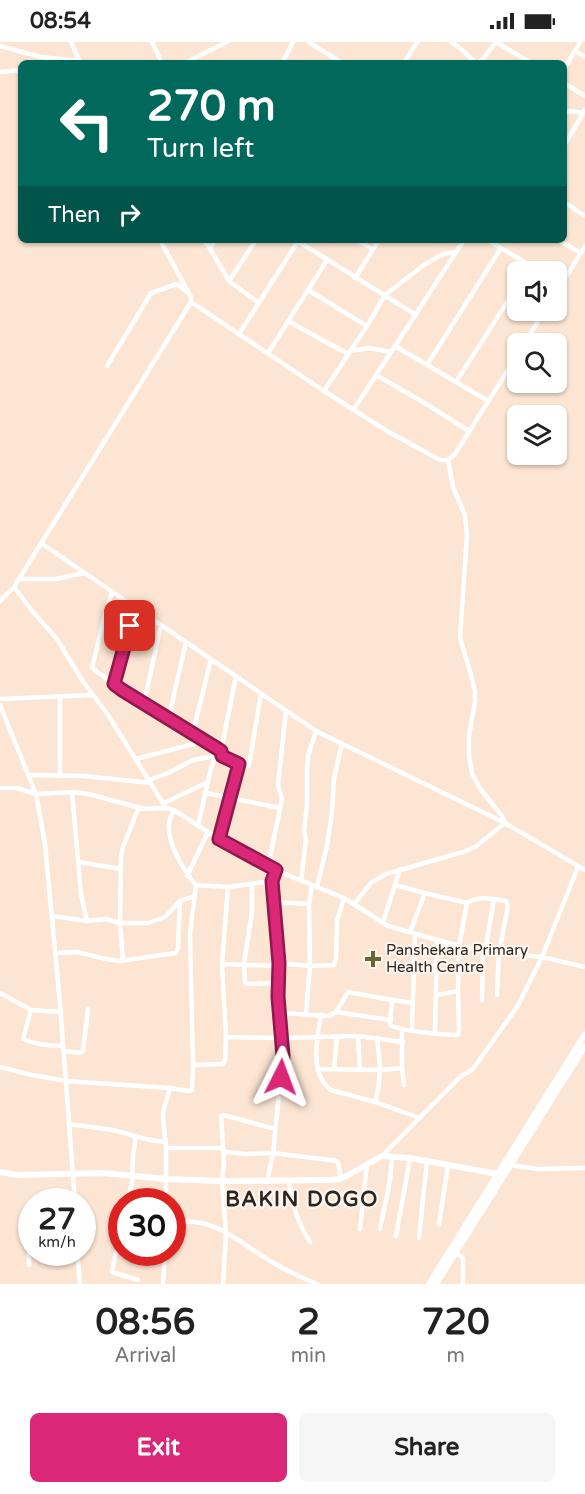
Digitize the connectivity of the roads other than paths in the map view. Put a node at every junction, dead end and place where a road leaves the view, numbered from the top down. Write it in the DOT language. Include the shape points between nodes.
graph roads {
  1 [pos="71,42"];
  2 [pos="152,42"];
  3 [pos="227,42"];
  4 [pos="293,42"];
  5 [pos="309,42"];
  6 [pos="417,42"];
  7 [pos="450,42"];
  8 [pos="496,42"];
  9 [pos="580,42"];
  10 [pos="0,46"];
  11 [pos="575,51"];
  12 [pos="585,57"];
  13 [pos="40,60"];
  14 [pos="79,60"];
  15 [pos="161,60"];
  16 [pos="191,60"];
  17 [pos="284,60"];
  18 [pos="337,60"];
  19 [pos="406,60"];
  20 [pos="473,60"];
  21 [pos="481,60"];
  22 [pos="526,60"];
  23 [pos="567,64"];
  24 [pos="18,70"];
  25 [pos="0,72"];
  26 [pos="567,85"];
  27 [pos="585,96"];
  28 [pos="584,111"];
  29 [pos="567,112"];
  30 [pos="567,141"];
  31 [pos="567,204"];
  32 [pos="585,216"];
  33 [pos="163,243"];
  34 [pos="206,243"];
  35 [pos="213,243"];
  36 [pos="254,243"];
  37 [pos="296,243"];
  38 [pos="300,243"];
  39 [pos="362,243"];
  40 [pos="377,243"];
  41 [pos="462,243"];
  42 [pos="493,243"];
  43 [pos="563,243"];
  44 [pos="585,246"];
  45 [pos="210,248"];
  46 [pos="501,248"];
  47 [pos="373,249"];
  48 [pos="456,252"];
  49 [pos="580,253"];
  50 [pos="327,260"];
  51 [pos="523,261"];
  52 [pos="567,275"];
  53 [pos="355,278"];
  54 [pos="229,280"];
  55 [pos="308,290"];
  56 [pos="190,295"];
  57 [pos="385,295"];
  58 [pos="191,302"];
  59 [pos="507,302"];
  60 [pos="259,303"];
  61 [pos="416,315"];
  62 [pos="288,321"];
  63 [pos="367,326"];
  64 [pos="240,334"];
  65 [pos="395,346"];
  66 [pos="350,352"];
  67 [pos="391,352"];
  68 [pos="268,353"];
  69 [pos="427,365"];
  70 [pos="106,366"];
  71 [pos="507,371"];
  72 [pos="376,375"];
  73 [pos="456,382"];
  74 [pos="324,391"];
  75 [pos="488,401"];
  76 [pos="354,409"];
  77 [pos="469,431"];
  78 [pos="448,460"];
  79 [pos="41,543"];
  80 [pos="85,573"];
  81 [pos="19,579"];
  82 [pos="14,587"];
  83 [pos="112,592"];
  84 [pos="0,601"];
  85 [pos="135,607"];
  86 [pos="161,625"];
  87 [pos="186,642"];
  88 [pos="211,659"];
  89 [pos="236,676"];
  90 [pos="114,684"];
  91 [pos="261,694"];
  92 [pos="93,695"];
  93 [pos="60,696"];
  94 [pos="0,699"];
  95 [pos="144,703"];
  96 [pos="0,705"];
  97 [pos="286,711"];
  98 [pos="168,717"];
  99 [pos="316,731"];
  100 [pos="193,732"];
  101 [pos="206,741"];
  102 [pos="342,744"];
  103 [pos="220,750"];
  104 [pos="216,756"];
  105 [pos="136,759"];
  106 [pos="239,764"];
  107 [pos="28,775"];
  108 [pos="60,775"];
  109 [pos="150,781"];
  110 [pos="208,782"];
  111 [pos="0,788"];
  112 [pos="72,792"];
  113 [pos="206,793"];
  114 [pos="36,794"];
  115 [pos="230,798"];
  116 [pos="165,805"];
  117 [pos="280,808"];
  118 [pos="138,809"];
  119 [pos="174,810"];
  120 [pos="505,824"];
  121 [pos="198,826"];
  122 [pos="208,832"];
  123 [pos="219,839"];
  124 [pos="79,862"];
  125 [pos="268,867"];
  126 [pos="578,867"];
  127 [pos="121,869"];
  128 [pos="400,869"];
  129 [pos="276,870"];
  130 [pos="585,870"];
  131 [pos="187,876"];
  132 [pos="272,881"];
  133 [pos="301,881"];
  134 [pos="252,884"];
  135 [pos="196,885"];
  136 [pos="395,885"];
  137 [pos="315,886"];
  138 [pos="228,887"];
  139 [pos="424,893"];
  140 [pos="194,896"];
  141 [pos="344,898"];
  142 [pos="494,900"];
  143 [pos="180,901"];
  144 [pos="273,902"];
  145 [pos="468,903"];
  146 [pos="309,904"];
  147 [pos="354,904"];
  148 [pos="52,916"];
  149 [pos="87,921"];
  150 [pos="120,922"];
  151 [pos="383,922"];
  152 [pos="412,933"];
  153 [pos="438,940"];
  154 [pos="459,946"];
  155 [pos="484,951"];
  156 [pos="56,952"];
  157 [pos="499,953"];
  158 [pos="542,957"];
  159 [pos="123,960"];
  160 [pos="222,964"];
  161 [pos="244,964"];
  162 [pos="279,964"];
  163 [pos="310,966"];
  164 [pos="585,967"];
  165 [pos="279,983"];
  166 [pos="458,991"];
  167 [pos="0,993"];
  168 [pos="437,995"];
  169 [pos="497,995"];
  170 [pos="392,1000"];
  171 [pos="482,1000"];
  172 [pos="413,1003"];
  173 [pos="88,1009"];
  174 [pos="31,1010"];
  175 [pos="61,1012"];
  176 [pos="336,1012"];
  177 [pos="280,1013"];
  178 [pos="306,1014"];
  179 [pos="321,1015"];
  180 [pos="391,1020"];
  181 [pos="402,1029"];
  182 [pos="412,1030"];
  183 [pos="435,1032"];
  184 [pos="585,1034"];
  185 [pos="318,1036"];
  186 [pos="358,1036"];
  187 [pos="226,1037"];
  188 [pos="336,1037"];
  189 [pos="282,1038"];
  190 [pos="377,1038"];
  191 [pos="402,1042"];
  192 [pos="585,1046"];
  193 [pos="64,1048"];
  194 [pos="193,1065"];
  195 [pos="0,1067"];
  196 [pos="402,1068"];
  197 [pos="334,1069"];
  198 [pos="317,1070"];
  199 [pos="360,1070"];
  200 [pos="381,1070"];
  201 [pos="66,1081"];
  202 [pos="404,1085"];
  203 [pos="170,1088"];
  204 [pos="375,1101"];
  205 [pos="420,1118"];
  206 [pos="69,1124"];
  207 [pos="275,1130"];
  208 [pos="136,1136"];
  209 [pos="166,1142"];
  210 [pos="166,1148"];
  211 [pos="224,1150"];
  212 [pos="273,1153"];
  213 [pos="382,1156"];
  214 [pos="392,1157"];
  215 [pos="410,1158"];
  216 [pos="427,1161"];
  217 [pos="367,1164"];
  218 [pos="448,1165"];
  219 [pos="510,1165"];
  220 [pos="585,1168"];
  221 [pos="0,1173"];
  222 [pos="73,1173"];
  223 [pos="498,1174"];
  224 [pos="132,1175"];
  225 [pos="166,1179"];
  226 [pos="341,1179"];
  227 [pos="289,1180"];
  228 [pos="222,1181"];
  229 [pos="267,1182"];
  230 [pos="74,1188"];
  231 [pos="131,1188"];
  232 [pos="166,1188"];
  233 [pos="186,1222"];
  234 [pos="439,1224"];
  235 [pos="360,1228"];
  236 [pos="380,1229"];
  237 [pos="226,1234"];
  238 [pos="396,1236"];
  239 [pos="419,1238"];
  240 [pos="310,1242"];
  241 [pos="456,1253"];
  242 [pos="78,1266"];
  243 [pos="113,1266"];
  244 [pos="164,1266"];
  245 [pos="138,1280"];
  246 [pos="80,1284"];
  247 [pos="163,1284"];
  248 [pos="223,1284"];
  249 [pos="317,1284"];
  250 [pos="429,1284"];
  251 [pos="436,1284"];
  252 [pos="463,1284"];
  1 -- 14 [label="street"];
  2 -- 15 [label="street"];
  3 -- 16 [label="street"];
  4 -- 17 [label="street"];
  5 -- 18 [label="street"];
  6 -- 19 [label="street"];
  7 -- 20 [label="street"];
  8 -- 21 [label="street"];
  8 -- 22 [label="street"];
  9 -- 11 [label="street"];
  10 -- 13 [label="street"];
  11 -- 12 [label="street"];
  11 -- 23 [label="street"];
  24 -- 25 [label="street"];
  26 -- 27 [label="street"];
  28 -- 29 [label="street"];
  28 -- 30 [label="street"];
  31 -- 32 [label="street"];
  33 -- 56 [label="street"];
  34 -- 45 [label="street"];
  35 -- 45 [label="street"];
  36 -- 54 [label="street"];
  37 -- 60 [label="street"];
  38 -- 50 [label="street"];
  39 -- 47 [label="street"];
  40 -- 47 [label="street"];
  41 -- 48 [label="street"];
  42 -- 46 [label="street"];
  43 -- 49 [label="street"];
  44 -- 49 [label="street"];
  45 -- 54 [label="street"];
  46 -- 51 [label="street"];
  46 -- 69 [label="street"];
  47 -- 53 [label="street"];
  48 -- 57 [label="street" via="443,254 424,265"];
  48 -- 61 [label="street"];
  49 -- 52 [label="street"];
  50 -- 53 [label="street"];
  50 -- 55 [label="street"];
  53 -- 57 [label="street"];
  54 -- 60 [label="street"];
  55 -- 62 [label="street"];
  55 -- 63 [label="street"];
  56 -- 58 [label="street"];
  56 -- 70 [label="street" via="177,284 151,293"];
  57 -- 61 [label="street"];
  57 -- 63 [label="street"];
  58 -- 64 [label="street"];
  58 -- 79 [label="street"];
  59 -- 73 [label="street"];
  60 -- 64 [label="street"];
  61 -- 65 [label="street"];
  62 -- 66 [label="street"];
  62 -- 68 [label="street"];
  63 -- 66 [label="street"];
  64 -- 68 [label="street"];
  65 -- 67 [label="street"];
  65 -- 69 [label="street"];
  66 -- 67 [label="street" via="369,348"];
  66 -- 74 [label="street"];
  67 -- 72 [label="street"];
  68 -- 74 [label="street"];
  69 -- 73 [label="street"];
  71 -- 75 [label="street"];
  72 -- 76 [label="street"];
  72 -- 77 [label="street"];
  73 -- 75 [label="street"];
  74 -- 76 [label="street"];
  75 -- 77 [label="street"];
  76 -- 78 [label="street" via="426,454"];
  77 -- 78 [label="street"];
  78 -- 120 [label="street" via="467,535 460,638 475,692 470,764 479,787"];
  79 -- 80 [label="street"];
  79 -- 81 [label="street"];
  80 -- 81 [label="street" via="56,579"];
  80 -- 83 [label="street"];
  81 -- 82 [label="street"];
  82 -- 84 [label="street"];
  82 -- 92 [label="street" via="57,639"];
  83 -- 85 [label="street"];
  83 -- 90 [label="street" via="92,668"];
  85 -- 86 [label="street"];
  85 -- 90 [label="street"];
  86 -- 87 [label="street"];
  86 -- 95 [label="street"];
  87 -- 88 [label="street"];
  87 -- 98 [label="street"];
  88 -- 89 [label="street"];
  88 -- 100 [label="street"];
  89 -- 91 [label="street"];
  89 -- 103 [label="street"];
  90 -- 95 [label="street"];
  91 -- 97 [label="street"];
  91 -- 106 [label="street" via="249,765"];
  92 -- 93 [label="street"];
  92 -- 105 [label="street"];
  93 -- 94 [label="street"];
  93 -- 108 [label="street"];
  95 -- 98 [label="street"];
  96 -- 107 [label="street"];
  97 -- 99 [label="street"];
  97 -- 117 [label="street" via="278,785 282,795"];
  98 -- 100 [label="street"];
  99 -- 102 [label="street"];
  99 -- 133 [label="street" via="308,756"];
  100 -- 101 [label="street"];
  101 -- 103 [label="street"];
  101 -- 105 [label="street"];
  102 -- 120 [label="street"];
  102 -- 137 [label="street" via="327,846"];
  103 -- 104 [label="street"];
  103 -- 106 [label="street" via="222,756"];
  104 -- 109 [label="street" via="193,760"];
  104 -- 110 [label="street"];
  105 -- 109 [label="street"];
  106 -- 115 [label="street"];
  107 -- 108 [label="street"];
  107 -- 114 [label="street"];
  108 -- 109 [label="street"];
  109 -- 116 [label="street"];
  110 -- 113 [label="street"];
  110 -- 116 [label="street"];
  111 -- 114 [label="street"];
  112 -- 114 [label="street"];
  112 -- 118 [label="street"];
  112 -- 124 [label="street"];
  113 -- 115 [label="street"];
  113 -- 121 [label="street"];
  114 -- 148 [label="street"];
  115 -- 117 [label="street"];
  115 -- 123 [label="street"];
  116 -- 118 [label="street"];
  116 -- 119 [label="street"];
  117 -- 125 [label="street"];
  118 -- 127 [label="street" via="123,847"];
  119 -- 121 [label="street"];
  119 -- 131 [label="street" via="168,826 170,838"];
  120 -- 126 [label="street"];
  120 -- 128 [label="street" via="475,847"];
  121 -- 122 [label="street"];
  122 -- 123 [label="street"];
  122 -- 131 [label="street"];
  123 -- 125 [label="street"];
  124 -- 127 [label="street"];
  124 -- 149 [label="street"];
  125 -- 129 [label="street"];
  126 -- 130 [label="street"];
  126 -- 158 [label="street"];
  127 -- 150 [label="street"];
  128 -- 136 [label="street"];
  128 -- 147 [label="street" via="377,878"];
  129 -- 132 [label="street"];
  129 -- 133 [label="street"];
  131 -- 135 [label="street"];
  132 -- 134 [label="street"];
  132 -- 144 [label="street"];
  133 -- 137 [label="street"];
  134 -- 138 [label="street"];
  134 -- 161 [label="street"];
  135 -- 138 [label="street"];
  135 -- 140 [label="street"];
  136 -- 139 [label="street"];
  136 -- 151 [label="street"];
  137 -- 141 [label="street"];
  137 -- 146 [label="street"];
  138 -- 160 [label="street"];
  139 -- 145 [label="street"];
  139 -- 152 [label="street"];
  140 -- 143 [label="street"];
  140 -- 194 [label="street" via="190,934"];
  141 -- 147 [label="street"];
  141 -- 163 [label="street" via="337,921 335,963"];
  142 -- 145 [label="street" via="474,898"];
  142 -- 155 [label="street"];
  142 -- 157 [label="street" via="506,901 508,906"];
  143 -- 150 [label="street" via="156,921"];
  143 -- 159 [label="street" via="176,953"];
  144 -- 146 [label="street"];
  144 -- 162 [label="street"];
  145 -- 154 [label="street"];
  146 -- 163 [label="street"];
  147 -- 151 [label="street"];
  148 -- 149 [label="street"];
  148 -- 156 [label="street"];
  149 -- 150 [label="street"];
  150 -- 159 [label="street"];
  151 -- 152 [label="street"];
  152 -- 153 [label="street"];
  152 -- 172 [label="street"];
  153 -- 154 [label="street"];
  153 -- 168 [label="street"];
  154 -- 155 [label="street"];
  154 -- 166 [label="street"];
  155 -- 157 [label="street"];
  155 -- 171 [label="street"];
  156 -- 159 [label="street"];
  156 -- 175 [label="street"];
  157 -- 158 [label="street"];
  157 -- 169 [label="street"];
  158 -- 164 [label="street"];
  158 -- 205 [label="street" via="517,1007 473,1069"];
  160 -- 161 [label="street"];
  160 -- 187 [label="street"];
  161 -- 162 [label="street"];
  161 -- 165 [label="street" via="246,983"];
  162 -- 163 [label="street"];
  162 -- 165 [label="street"];
  163 -- 178 [label="street"];
  165 -- 177 [label="street"];
  166 -- 168 [label="street"];
  166 -- 183 [label="street" via="459,1033"];
  167 -- 174 [label="street"];
  168 -- 183 [label="street"];
  170 -- 172 [label="street"];
  170 -- 176 [label="street" via="348,992"];
  170 -- 180 [label="street"];
  172 -- 182 [label="street"];
  173 -- 193 [label="street" via="83,1051"];
  174 -- 175 [label="street"];
  174 -- 193 [label="street" via="23,1039"];
  175 -- 193 [label="street"];
  176 -- 179 [label="street"];
  176 -- 180 [label="street"];
  177 -- 178 [label="street"];
  177 -- 189 [label="street"];
  178 -- 179 [label="street"];
  179 -- 185 [label="street"];
  180 -- 181 [label="street" via="391,1026"];
  181 -- 182 [label="street"];
  181 -- 191 [label="street"];
  182 -- 183 [label="street"];
  184 -- 223 [label="street"];
  185 -- 188 [label="street"];
  185 -- 189 [label="street"];
  185 -- 198 [label="street"];
  186 -- 188 [label="street"];
  186 -- 190 [label="street"];
  186 -- 199 [label="street"];
  187 -- 189 [label="street"];
  187 -- 194 [label="street" via="223,1064"];
  188 -- 197 [label="street"];
  189 -- 207 [label="street" via="283,1065"];
  190 -- 191 [label="street"];
  190 -- 200 [label="street"];
  191 -- 196 [label="street"];
  192 -- 219 [label="street"];
  193 -- 201 [label="street"];
  194 -- 203 [label="street" via="192,1090"];
  195 -- 201 [label="street"];
  196 -- 200 [label="street"];
  196 -- 202 [label="street"];
  197 -- 198 [label="street"];
  197 -- 199 [label="street"];
  198 -- 204 [label="street" via="331,1090"];
  199 -- 200 [label="street"];
  200 -- 204 [label="street"];
  201 -- 203 [label="street"];
  201 -- 206 [label="street"];
  203 -- 209 [label="street" via="163,1112"];
  204 -- 205 [label="street"];
  205 -- 213 [label="street"];
  206 -- 208 [label="street"];
  206 -- 222 [label="street"];
  207 -- 211 [label="street" via="222,1115"];
  207 -- 212 [label="street"];
  208 -- 209 [label="street"];
  208 -- 224 [label="street"];
  209 -- 210 [label="street"];
  210 -- 211 [label="street"];
  210 -- 225 [label="street"];
  211 -- 212 [label="street"];
  211 -- 228 [label="street"];
  212 -- 226 [label="street" via="338,1161"];
  212 -- 229 [label="street"];
  213 -- 214 [label="street"];
  213 -- 217 [label="street"];
  214 -- 215 [label="street"];
  214 -- 236 [label="street"];
  215 -- 216 [label="street"];
  215 -- 238 [label="street"];
  216 -- 218 [label="street"];
  216 -- 239 [label="street"];
  217 -- 226 [label="street"];
  217 -- 235 [label="street"];
  218 -- 223 [label="street"];
  218 -- 234 [label="street"];
  219 -- 220 [label="street"];
  219 -- 241 [label="street"];
  221 -- 222 [label="street"];
  222 -- 224 [label="street"];
  222 -- 230 [label="street"];
  223 -- 250 [label="street"];
  224 -- 225 [label="street"];
  224 -- 231 [label="street"];
  225 -- 228 [label="street"];
  225 -- 232 [label="street"];
  226 -- 227 [label="street"];
  227 -- 229 [label="street"];
  227 -- 240 [label="street" via="294,1212"];
  228 -- 229 [label="street"];
  228 -- 237 [label="street"];
  233 -- 237 [label="street" via="201,1223"];
  237 -- 248 [label="street"];
  237 -- 249 [label="street"];
  241 -- 251 [label="street"];
  241 -- 252 [label="street" via="463,1258"];
  242 -- 246 [label="street"];
  243 -- 245 [label="street" via="112,1272"];
  244 -- 247 [label="street"];
}
